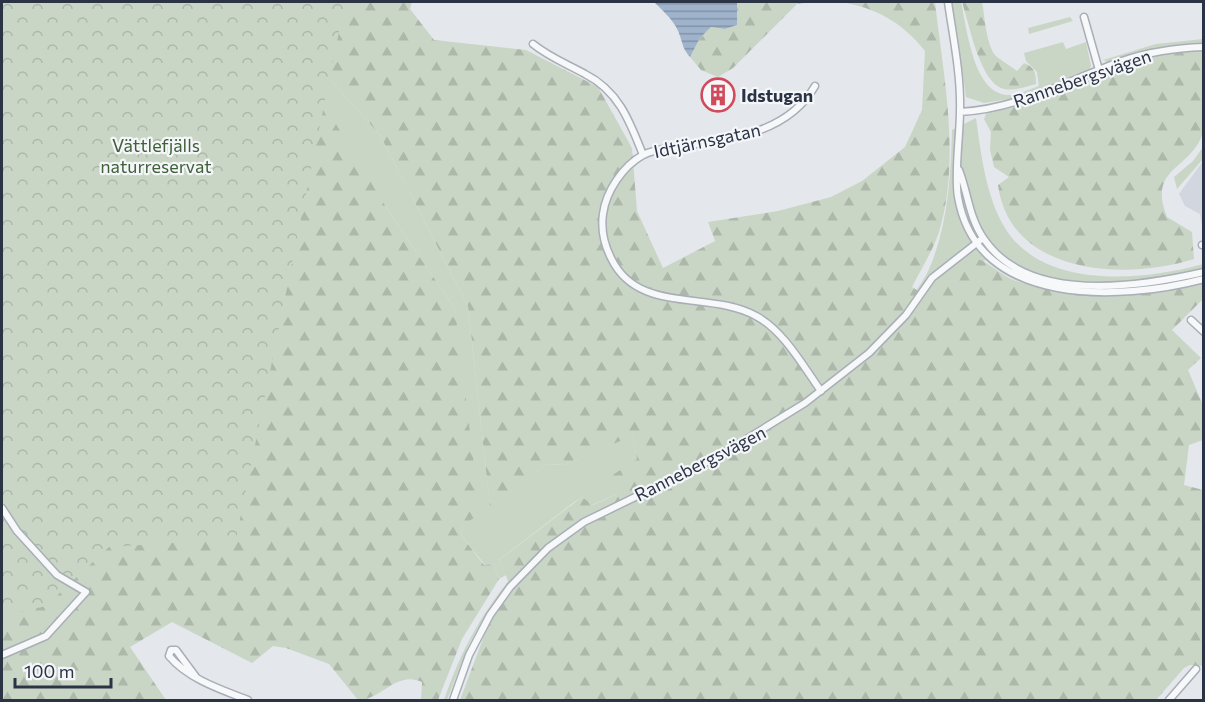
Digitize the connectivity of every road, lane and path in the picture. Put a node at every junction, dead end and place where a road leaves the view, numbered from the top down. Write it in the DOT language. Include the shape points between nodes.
graph roads {
  1 [pos="948,2"];
  2 [pos="1084,17"];
  3 [pos="533,44"];
  4 [pos="1203,47"];
  5 [pos="1099,70"];
  6 [pos="815,86"];
  7 [pos="960,112"];
  8 [pos="643,155"];
  9 [pos="959,170"];
  10 [pos="983,238"];
  11 [pos="977,244"];
  12 [pos="1203,272"];
  13 [pos="1203,279"];
  14 [pos="1191,320"];
  15 [pos="1203,332"];
  16 [pos="821,391"];
  17 [pos="2,508"];
  18 [pos="2,655"];
  19 [pos="1196,669"];
  20 [pos="196,677"];
  21 [pos="248,700"];
  22 [pos="453,700"];
  23 [pos="1169,700"];
  1 -- 7 [label="street"];
  2 -- 5 [label="street"];
  3 -- 8 [label="street" via="610,91 625,111"];
  4 -- 5 [label="street, Rannebergsvägen" via="1154,52"];
  5 -- 7 [label="street, Rannebergsvägen" via="1020,101"];
  6 -- 8 [label="street, Idtjärnsgatan" via="792,112 759,131"];
  7 -- 9 [label="street"];
  8 -- 16 [label="street, Idtjärnsgatan" via="618,178 606,201 603,233 613,263 636,287 649,294 733,306 763,320 783,339"];
  9 -- 10 [label="street" via="969,209"];
  9 -- 11 [label="street" via="958,199"];
  10 -- 11 [label="street, Rannebergsvägen"];
  10 -- 12 [label="street" via="996,254 1018,269 1067,283 1144,284"];
  11 -- 13 [label="street" via="1005,271 1043,286 1136,291"];
  11 -- 16 [label="street, Rannebergsvägen" via="937,273 884,338"];
  14 -- 15 [label="street"];
  16 -- 22 [label="street, Rannebergsvägen" via="743,443 605,510 548,548 510,587 490,615 469,655"];
  17 -- 18 [label="street" via="16,531 57,575 86,592 46,636"];
  19 -- 23 [label="street"];
  20 -- 20 [label="street" via="176,650 171,650 170,658"];
  20 -- 21 [label="street"];
}
